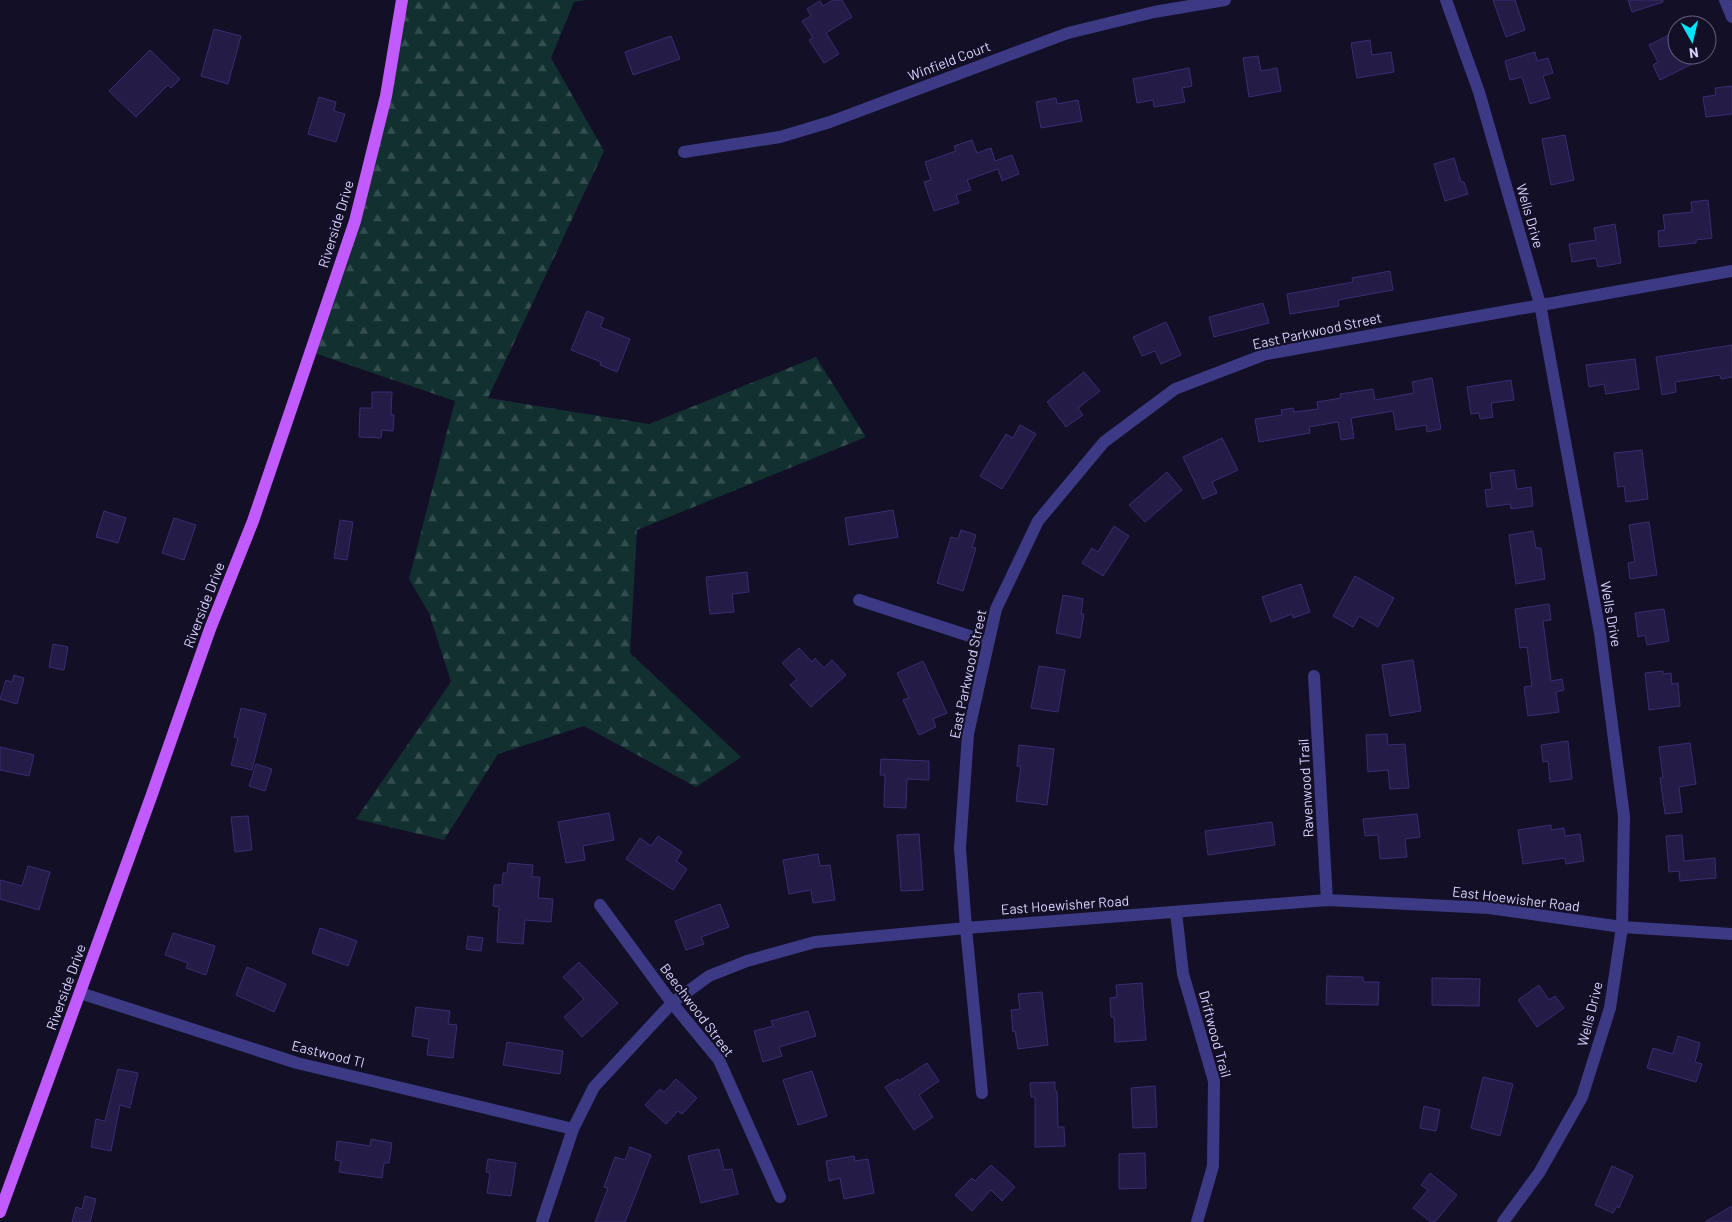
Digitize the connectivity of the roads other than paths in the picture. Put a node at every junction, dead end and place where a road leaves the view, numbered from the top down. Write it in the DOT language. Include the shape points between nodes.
graph roads {
  1 [pos="402,0"];
  2 [pos="1225,0"];
  3 [pos="1446,0"];
  4 [pos="1725,0"];
  5 [pos="1732,17"];
  6 [pos="684,152"];
  7 [pos="1732,270"];
  8 [pos="1540,304"];
  9 [pos="859,600"];
  10 [pos="988,642"];
  11 [pos="1314,676"];
  12 [pos="1327,900"];
  13 [pos="600,906"];
  14 [pos="1176,912"];
  15 [pos="1622,927"];
  16 [pos="966,928"];
  17 [pos="1732,934"];
  18 [pos="80,993"];
  19 [pos="672,1003"];
  20 [pos="982,1093"];
  21 [pos="574,1129"];
  22 [pos="780,1197"];
  23 [pos="0,1212"];
  24 [pos="542,1222"];
  25 [pos="1198,1222"];
  26 [pos="1503,1222"];
  1 -- 18 [label="main road, Riverside Drive" via="386,96 355,221 253,521 210,629"];
  2 -- 6 [label="street, Winfield Court" via="1068,32 830,122 780,137"];
  3 -- 8 [label="street, Wells Drive" via="1479,92"];
  4 -- 5 [label="street"];
  7 -- 8 [label="street, East Parkwood Street"];
  8 -- 10 [label="street, East Parkwood Street" via="1266,354 1175,389 1104,442 1038,521 996,609"];
  8 -- 15 [label="street, Wells Drive" via="1600,634 1619,778 1624,816"];
  9 -- 10 [label="street"];
  10 -- 16 [label="street, East Parkwood Street" via="968,734 964,784 960,848"];
  11 -- 12 [label="street, Ravenwood Trail"];
  12 -- 14 [label="street, East Hoewisher Road"];
  12 -- 15 [label="street, East Hoewisher Road" via="1489,908"];
  13 -- 19 [label="street, Beechwood Street"];
  14 -- 16 [label="street, East Hoewisher Road"];
  14 -- 25 [label="street, Driftwood Trail" via="1183,974 1214,1081 1213,1166"];
  15 -- 17 [label="street, East Hoewisher Road"];
  15 -- 26 [label="street, Wells Drive" via="1610,1008 1582,1097 1539,1173"];
  16 -- 19 [label="street, East Hoewisher Road" via="815,942 746,961 709,976"];
  16 -- 20 [label="street, East Parkwood Street"];
  18 -- 21 [label="street, Eastwood Tl" via="297,1063"];
  18 -- 23 [label="main road, Riverside Drive"];
  19 -- 21 [label="street, East Hoewisher Road" via="594,1087"];
  19 -- 22 [label="street, Beechwood Street" via="720,1060"];
  21 -- 24 [label="street, East Hoewisher Road"];
}
